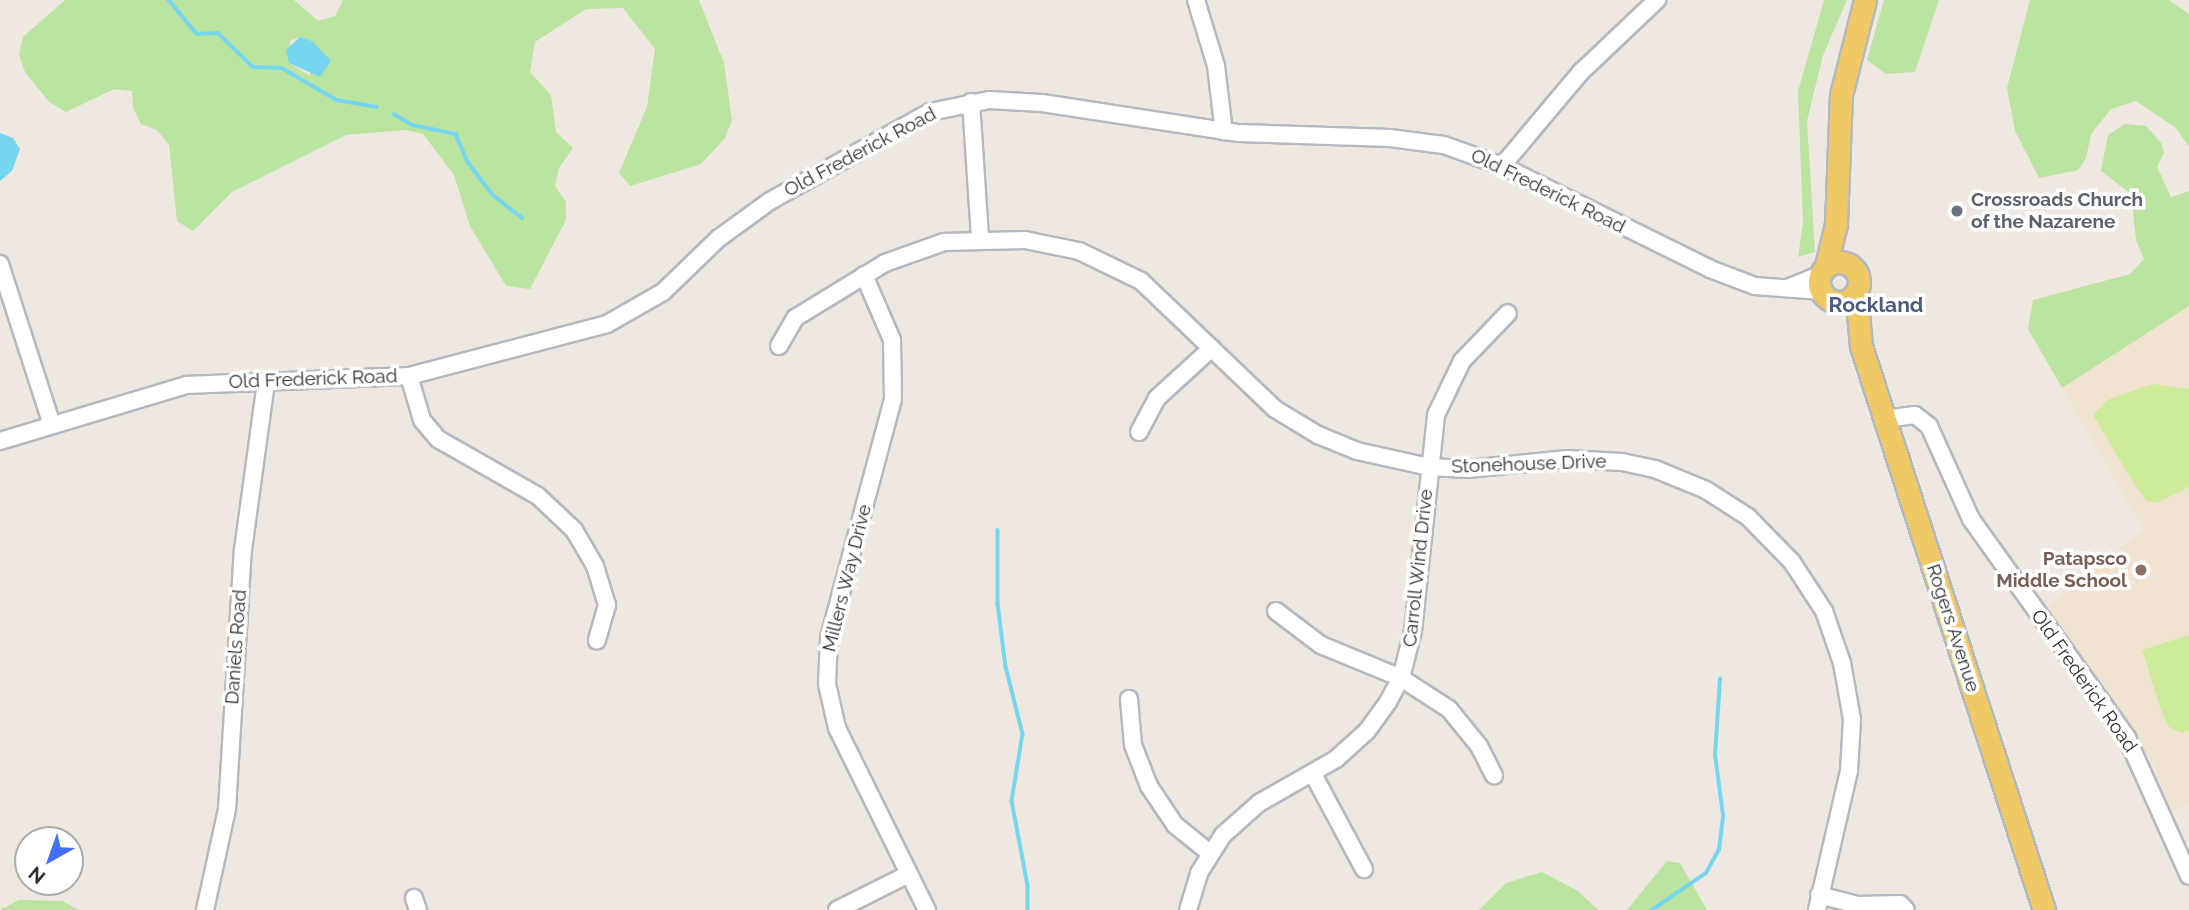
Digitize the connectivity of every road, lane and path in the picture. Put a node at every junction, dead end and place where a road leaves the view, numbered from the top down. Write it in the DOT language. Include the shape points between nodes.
graph roads {
  1 [pos="1196,0"];
  2 [pos="1657,0"];
  3 [pos="1865,0"];
  4 [pos="971,102"];
  5 [pos="1224,132"];
  6 [pos="1502,166"];
  7 [pos="1836,224"];
  8 [pos="980,237"];
  9 [pos="0,264"];
  10 [pos="1851,265"];
  11 [pos="864,275"];
  12 [pos="1825,283"];
  13 [pos="1856,292"];
  14 [pos="1508,313"];
  15 [pos="779,346"];
  16 [pos="1861,346"];
  17 [pos="1212,348"];
  18 [pos="410,376"];
  19 [pos="266,383"];
  20 [pos="1886,419"];
  21 [pos="52,425"];
  22 [pos="1139,432"];
  23 [pos="0,441"];
  24 [pos="1429,467"];
  25 [pos="1276,611"];
  26 [pos="597,641"];
  27 [pos="1401,678"];
  28 [pos="1129,699"];
  29 [pos="1313,774"];
  30 [pos="1494,775"];
  31 [pos="1210,853"];
  32 [pos="1364,869"];
  33 [pos="909,874"];
  34 [pos="2189,876"];
  35 [pos="1818,903"];
  36 [pos="205,910"];
  37 [pos="837,910"];
  38 [pos="927,910"];
  39 [pos="1188,910"];
  40 [pos="1906,910"];
  41 [pos="2044,910"];
  1 -- 5 [label="street" via="1216,66"];
  2 -- 6 [label="street" via="1581,72"];
  3 -- 7 [label="main road" via="1841,95"];
  4 -- 5 [label="street, Old Frederick Road" via="1031,102"];
  4 -- 8 [label="street"];
  4 -- 18 [label="street, Old Frederick Road" via="930,112 897,128 769,201 719,238 663,292 630,314 577,333"];
  5 -- 6 [label="street, Old Frederick Road" via="1418,141"];
  6 -- 12 [label="street, Old Frederick Road" via="1710,269 1755,286 1786,289"];
  7 -- 10 [label="main road"];
  7 -- 12 [label="main road"];
  8 -- 11 [label="street, Stonehouse Drive" via="914,251"];
  8 -- 17 [label="street, Stonehouse Drive" via="1054,244 1102,260 1158,294"];
  9 -- 21 [label="street"];
  10 -- 12 [label="main road" via="1836,262"];
  10 -- 13 [label="main road" via="1858,278"];
  11 -- 15 [label="street, Stonehouse Drive" via="794,318"];
  11 -- 33 [label="street, Millers Way Drive" via="892,340 894,389 829,638 827,684 837,728"];
  12 -- 13 [label="main road" via="1844,301"];
  12 -- 16 [label="main road, Rogers Avenue"];
  13 -- 16 [label="main road, Rogers Avenue"];
  14 -- 24 [label="street, Carroll Wind Drive" via="1452,377 1436,415"];
  16 -- 20 [label="main road, Rogers Avenue"];
  17 -- 22 [label="street" via="1157,398"];
  17 -- 24 [label="street, Stonehouse Drive" via="1257,395 1308,430 1376,457"];
  18 -- 19 [label="street, Old Frederick Road"];
  18 -- 26 [label="street" via="422,420 438,439 538,496 574,530 595,566 607,605"];
  19 -- 21 [label="street, Old Frederick Road" via="187,385"];
  19 -- 36 [label="street, Daniels Road" via="243,550 227,809"];
  20 -- 34 [label="street, Old Frederick Road" via="1915,415 1929,426 1971,519 2127,738"];
  20 -- 41 [label="main road, Rogers Avenue"];
  21 -- 23 [label="street, Old Frederick Road"];
  24 -- 27 [label="street, Carroll Wind Drive" via="1413,631"];
  24 -- 35 [label="street, Stonehouse Drive" via="1468,469 1567,459 1622,462 1655,469 1706,490 1770,537 1824,611 1849,691 1849,771"];
  25 -- 27 [label="street" via="1321,645"];
  27 -- 29 [label="street, Carroll Wind Drive" via="1367,731"];
  27 -- 30 [label="street" via="1449,709 1479,746"];
  28 -- 31 [label="street" via="1133,744 1149,786 1175,825"];
  29 -- 31 [label="street, Carroll Wind Drive" via="1246,813"];
  29 -- 32 [label="street"];
  31 -- 39 [label="street, Carroll Wind Drive"];
  33 -- 37 [label="street"];
  33 -- 38 [label="street, Millers Way Drive"];
  35 -- 40 [label="street" via="1900,904"];
}
